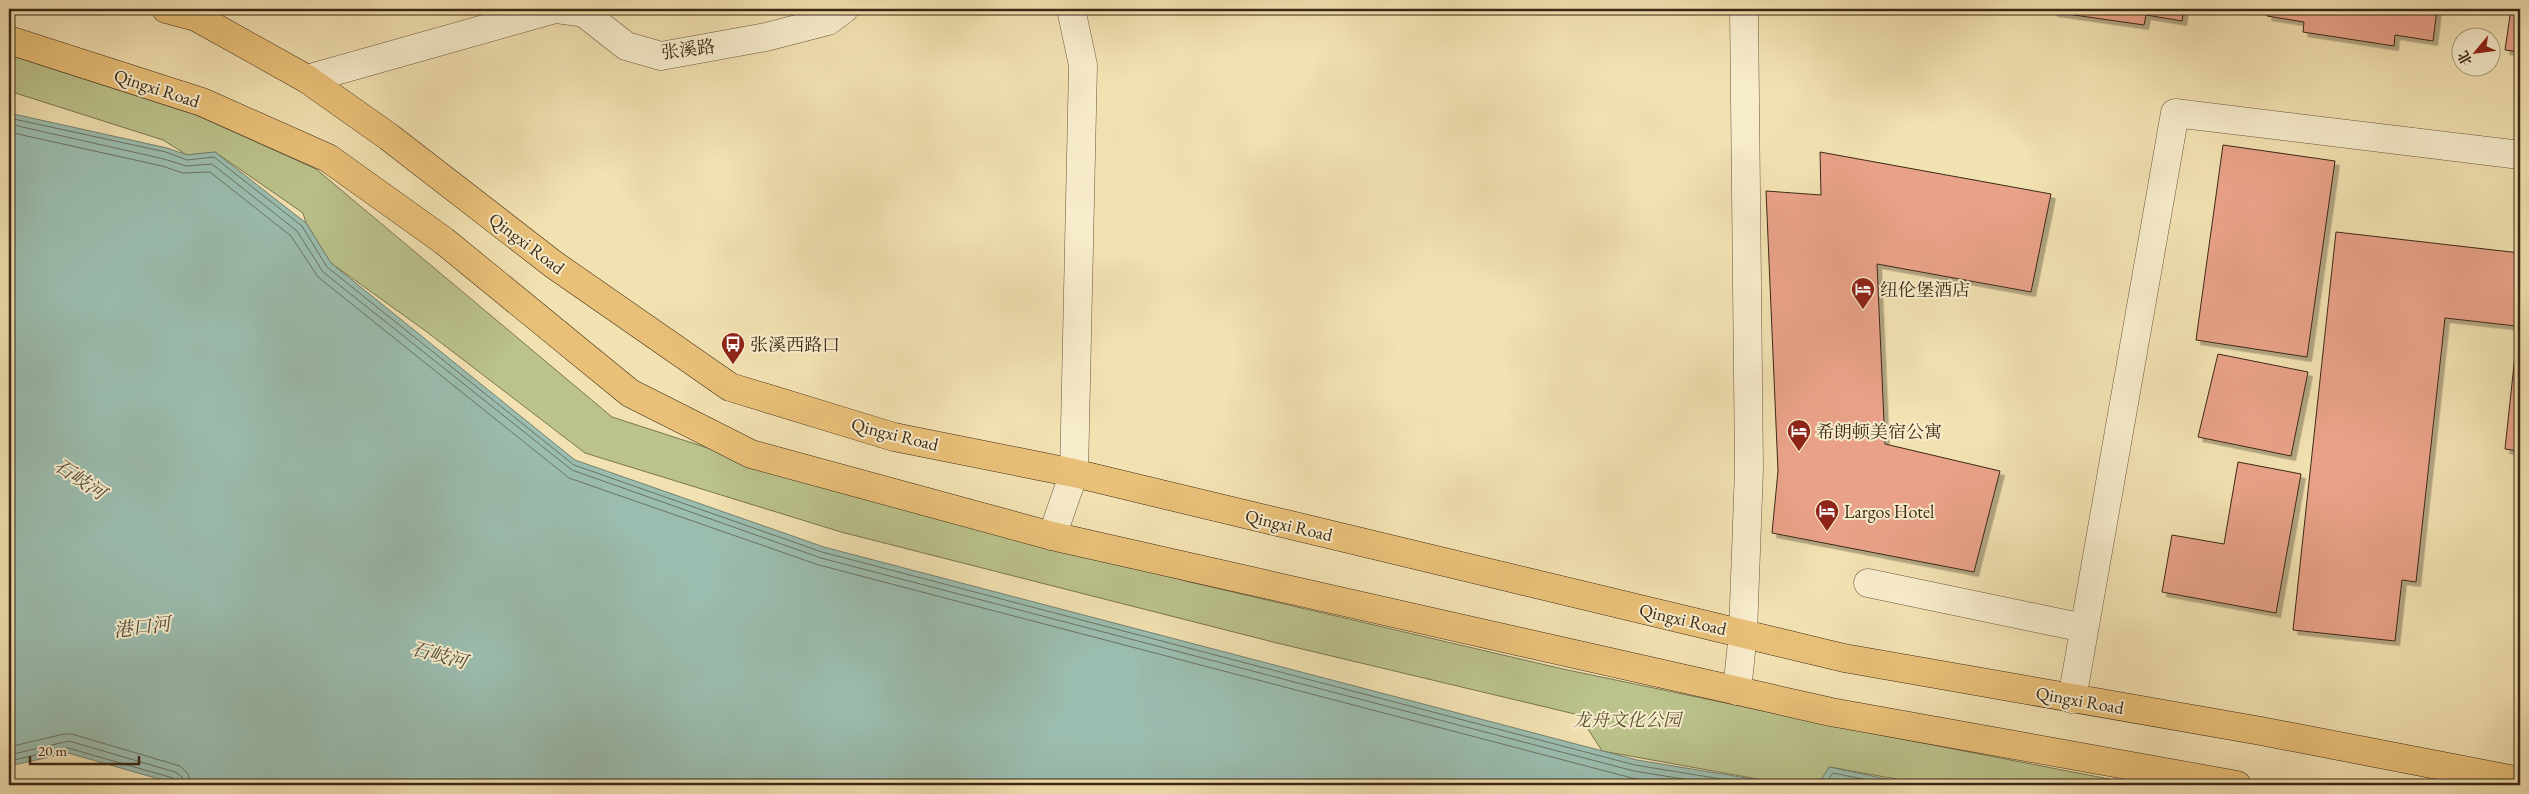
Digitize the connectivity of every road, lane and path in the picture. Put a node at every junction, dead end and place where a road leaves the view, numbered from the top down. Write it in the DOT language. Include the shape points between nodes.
graph roads {
  1 [pos="166,9"];
  2 [pos="844,9"];
  3 [pos="1071,9"];
  4 [pos="1744,9"];
  5 [pos="9,40"];
  6 [pos="307,79"];
  7 [pos="2520,155"];
  8 [pos="1074,473"];
  9 [pos="1052,536"];
  10 [pos="1868,583"];
  11 [pos="2084,628"];
  12 [pos="1743,633"];
  13 [pos="1737,691"];
  14 [pos="2072,699"];
  15 [pos="2520,781"];
  16 [pos="2237,785"];
  1 -- 6 [label="main road, Qingxi Road" via="196,17"];
  2 -- 6 [label="street, 张溪路" via="828,20 766,37 661,56 626,46 584,13 555,9"];
  3 -- 8 [label="street" via="1082,65"];
  4 -- 12 [label="street" via="1749,469"];
  5 -- 9 [label="main road, Qingxi Road" via="202,102 328,158 444,241 630,393 751,454"];
  6 -- 8 [label="main road, Qingxi Road" via="389,137 554,264 730,387 894,436"];
  7 -- 11 [label="street" via="2174,113"];
  8 -- 9 [label="street"];
  8 -- 12 [label="main road, Qingxi Road"];
  9 -- 13 [label="main road, Qingxi Road"];
  10 -- 11 [label="street"];
  11 -- 14 [label="street"];
  12 -- 13 [label="street"];
  12 -- 14 [label="main road, Qingxi Road" via="1844,658"];
  13 -- 16 [label="main road, Qingxi Road" via="1831,712"];
  14 -- 15 [label="main road, Qingxi Road" via="2261,731"];
}
